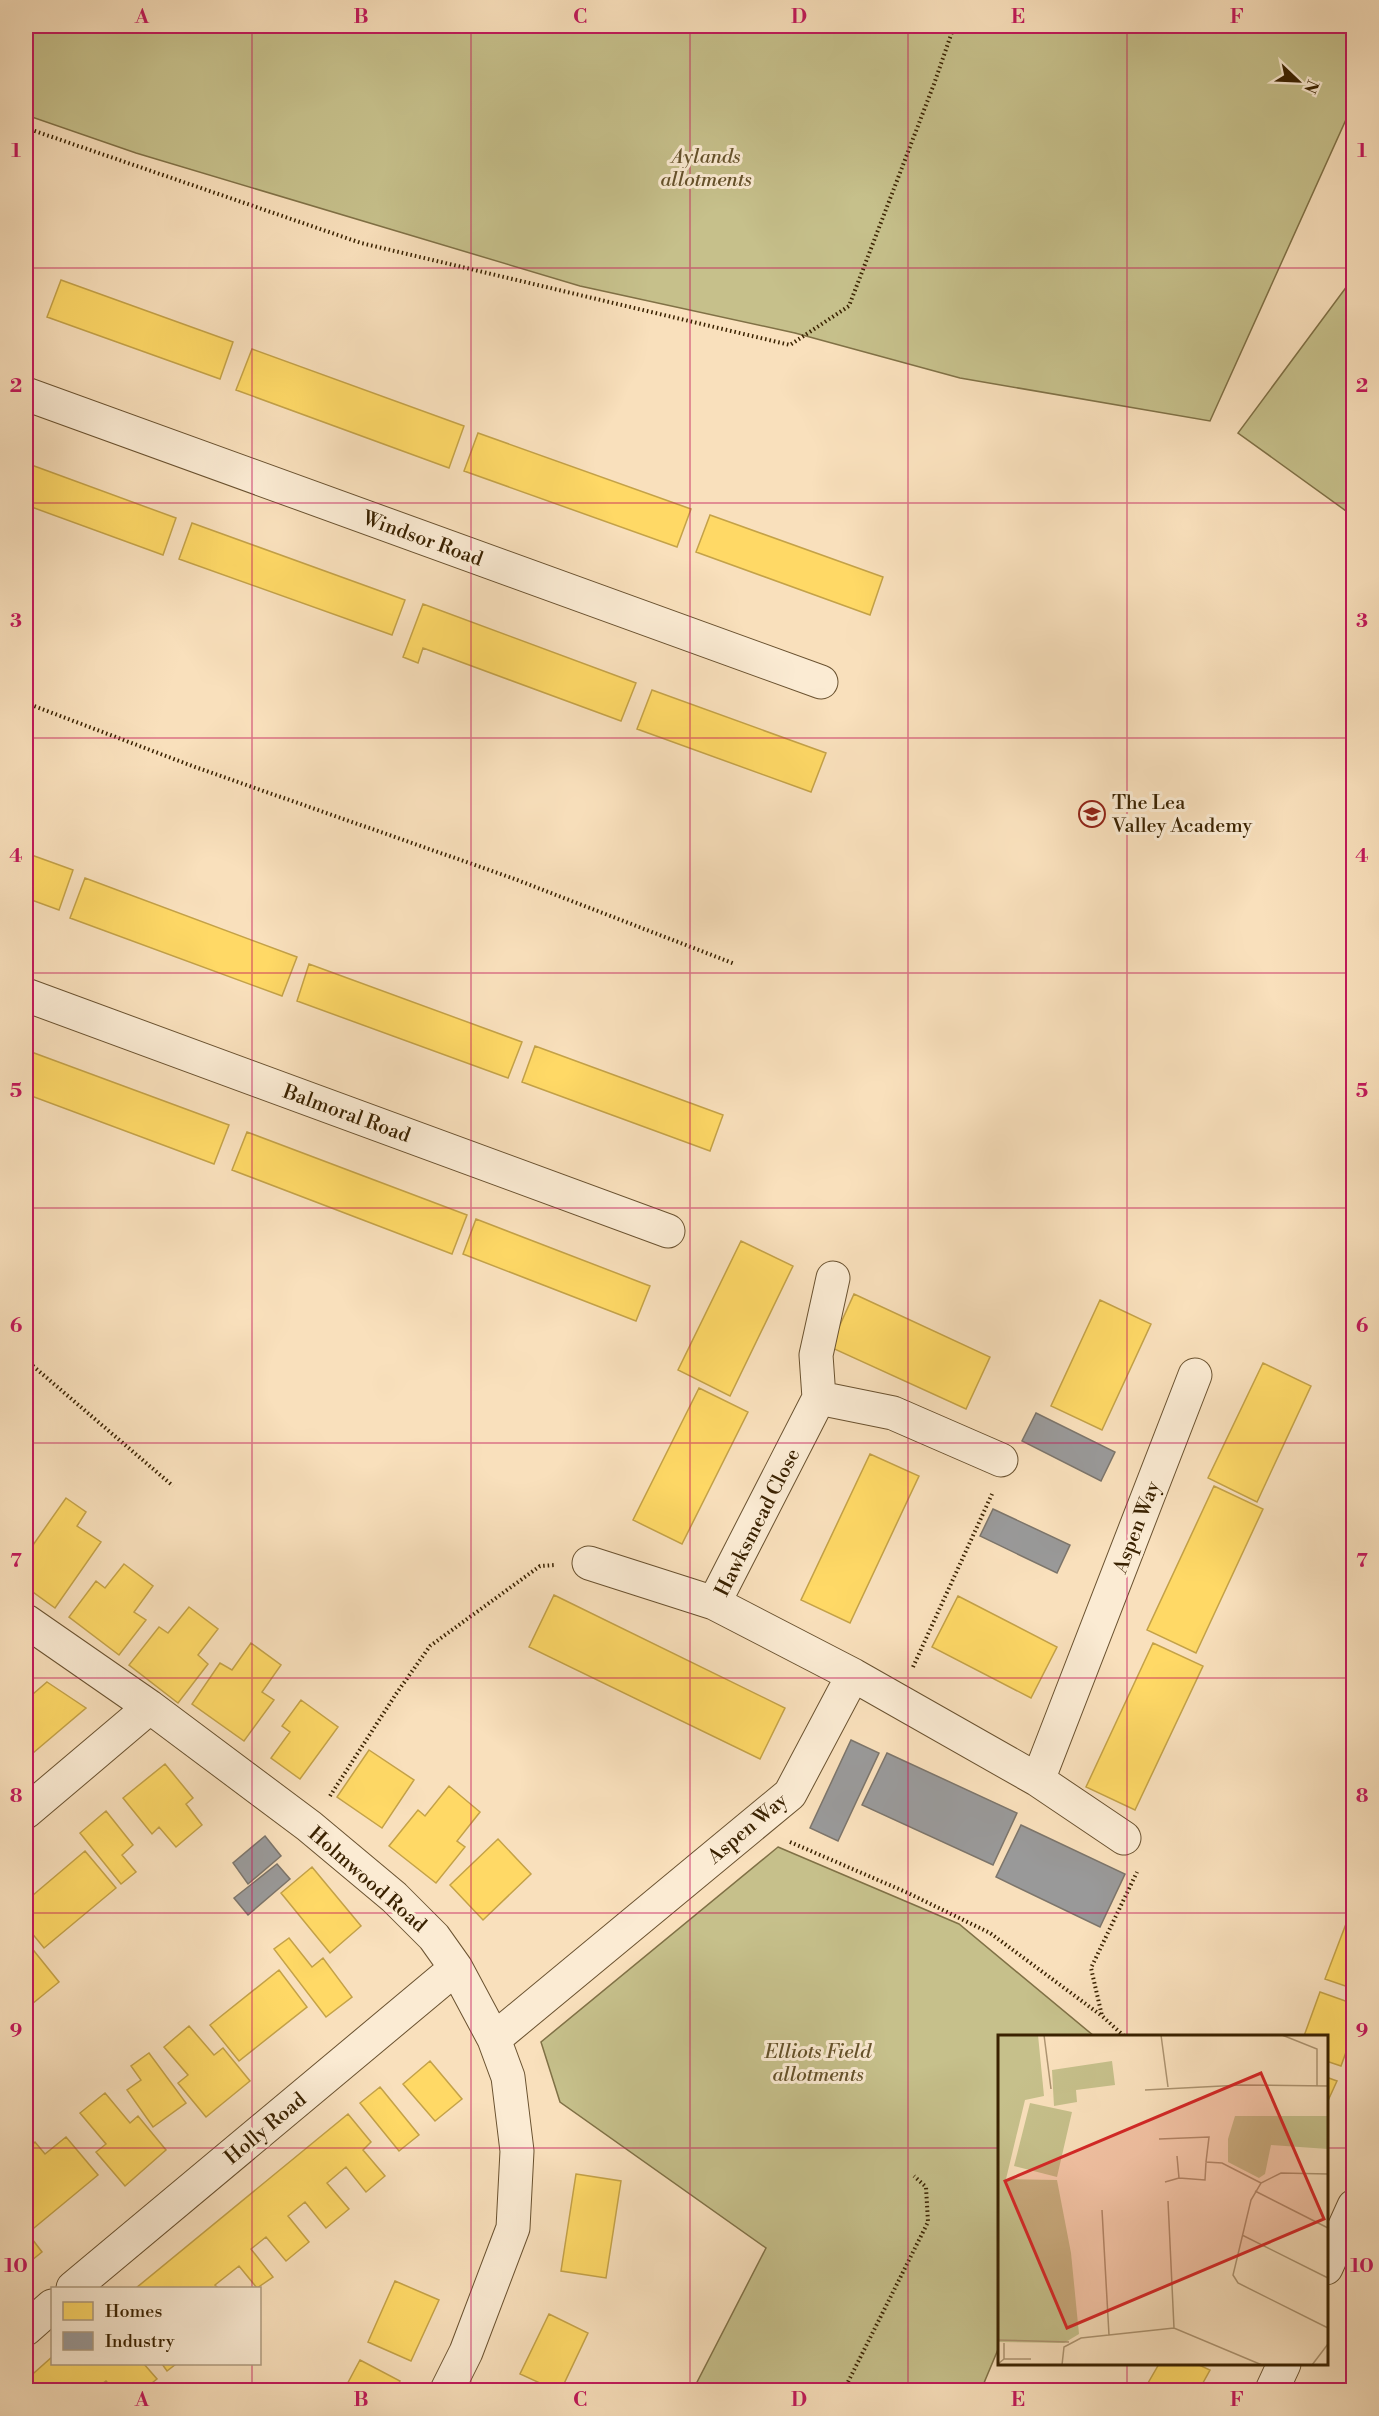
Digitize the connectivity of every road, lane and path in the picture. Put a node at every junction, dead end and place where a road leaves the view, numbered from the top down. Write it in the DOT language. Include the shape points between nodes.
graph roads {
  1 [pos="954,26"];
  2 [pos="26,128"];
  3 [pos="26,394"];
  4 [pos="821,682"];
  5 [pos="26,703"];
  6 [pos="735,964"];
  7 [pos="26,995"];
  8 [pos="668,1231"];
  9 [pos="833,1278"];
  10 [pos="26,1360"];
  11 [pos="1195,1375"];
  12 [pos="819,1398"];
  13 [pos="1000,1460"];
  14 [pos="173,1486"];
  15 [pos="589,1563"];
  16 [pos="714,1603"];
  17 [pos="26,1621"];
  18 [pos="853,1675"];
  19 [pos="897,1700"];
  20 [pos="150,1707"];
  21 [pos="1038,1780"];
  22 [pos="26,1812"];
  23 [pos="756,1821"];
  24 [pos="309,1826"];
  25 [pos="1124,1838"];
  26 [pos="456,1968"];
  27 [pos="1102,2016"];
  28 [pos="1122,2035"];
  29 [pos="494,2039"];
  30 [pos="914,2176"];
  31 [pos="1353,2206"];
  32 [pos="1328,2263"];
  33 [pos="75,2287"];
  34 [pos="51,2307"];
  35 [pos="26,2329"];
  36 [pos="1284,2365"];
  37 [pos="447,2391"];
  38 [pos="844,2391"];
  39 [pos="1272,2391"];
  1 -- 2 [label="path" via="849,306 790,345 361,243"];
  3 -- 4 [label="street, Windsor Road"];
  5 -- 6 [label="path" via="512,878"];
  7 -- 8 [label="street, Balmoral Road"];
  9 -- 12 [label="street" via="816,1355"];
  10 -- 14 [label="path"];
  11 -- 21 [label="street, Aspen Way"];
  12 -- 13 [label="street" via="893,1413"];
  12 -- 16 [label="street, Hawksmead Close"];
  13 -- 19 [label="path" via="1000,1476"];
  15 -- 16 [label="street"];
  15 -- 24 [label="path" via="540,1566 430,1646"];
  16 -- 18 [label="street, Hawksmead Close"];
  17 -- 20 [label="street, Holmwood Road"];
  18 -- 19 [label="street"];
  18 -- 23 [label="street, Aspen Way" via="790,1794"];
  19 -- 21 [label="street"];
  20 -- 22 [label="street"];
  20 -- 24 [label="street, Holmwood Road"];
  21 -- 25 [label="street"];
  23 -- 27 [label="path" via="788,1842 990,1933"];
  23 -- 29 [label="street, Aspen Way"];
  24 -- 26 [label="street, Holmwood Road" via="394,1897 434,1937"];
  25 -- 27 [label="path" via="1140,1860 1091,1968"];
  26 -- 29 [label="street, Holmwood Road"];
  26 -- 33 [label="street, Holly Road"];
  27 -- 28 [label="path"];
  29 -- 37 [label="street, Holmwood Road" via="508,2077 517,2151 513,2228"];
  30 -- 38 [label="path" via="926,2187 928,2222"];
  31 -- 32 [label="street"];
  34 -- 35 [label="street"];
  36 -- 39 [label="street"];
}
